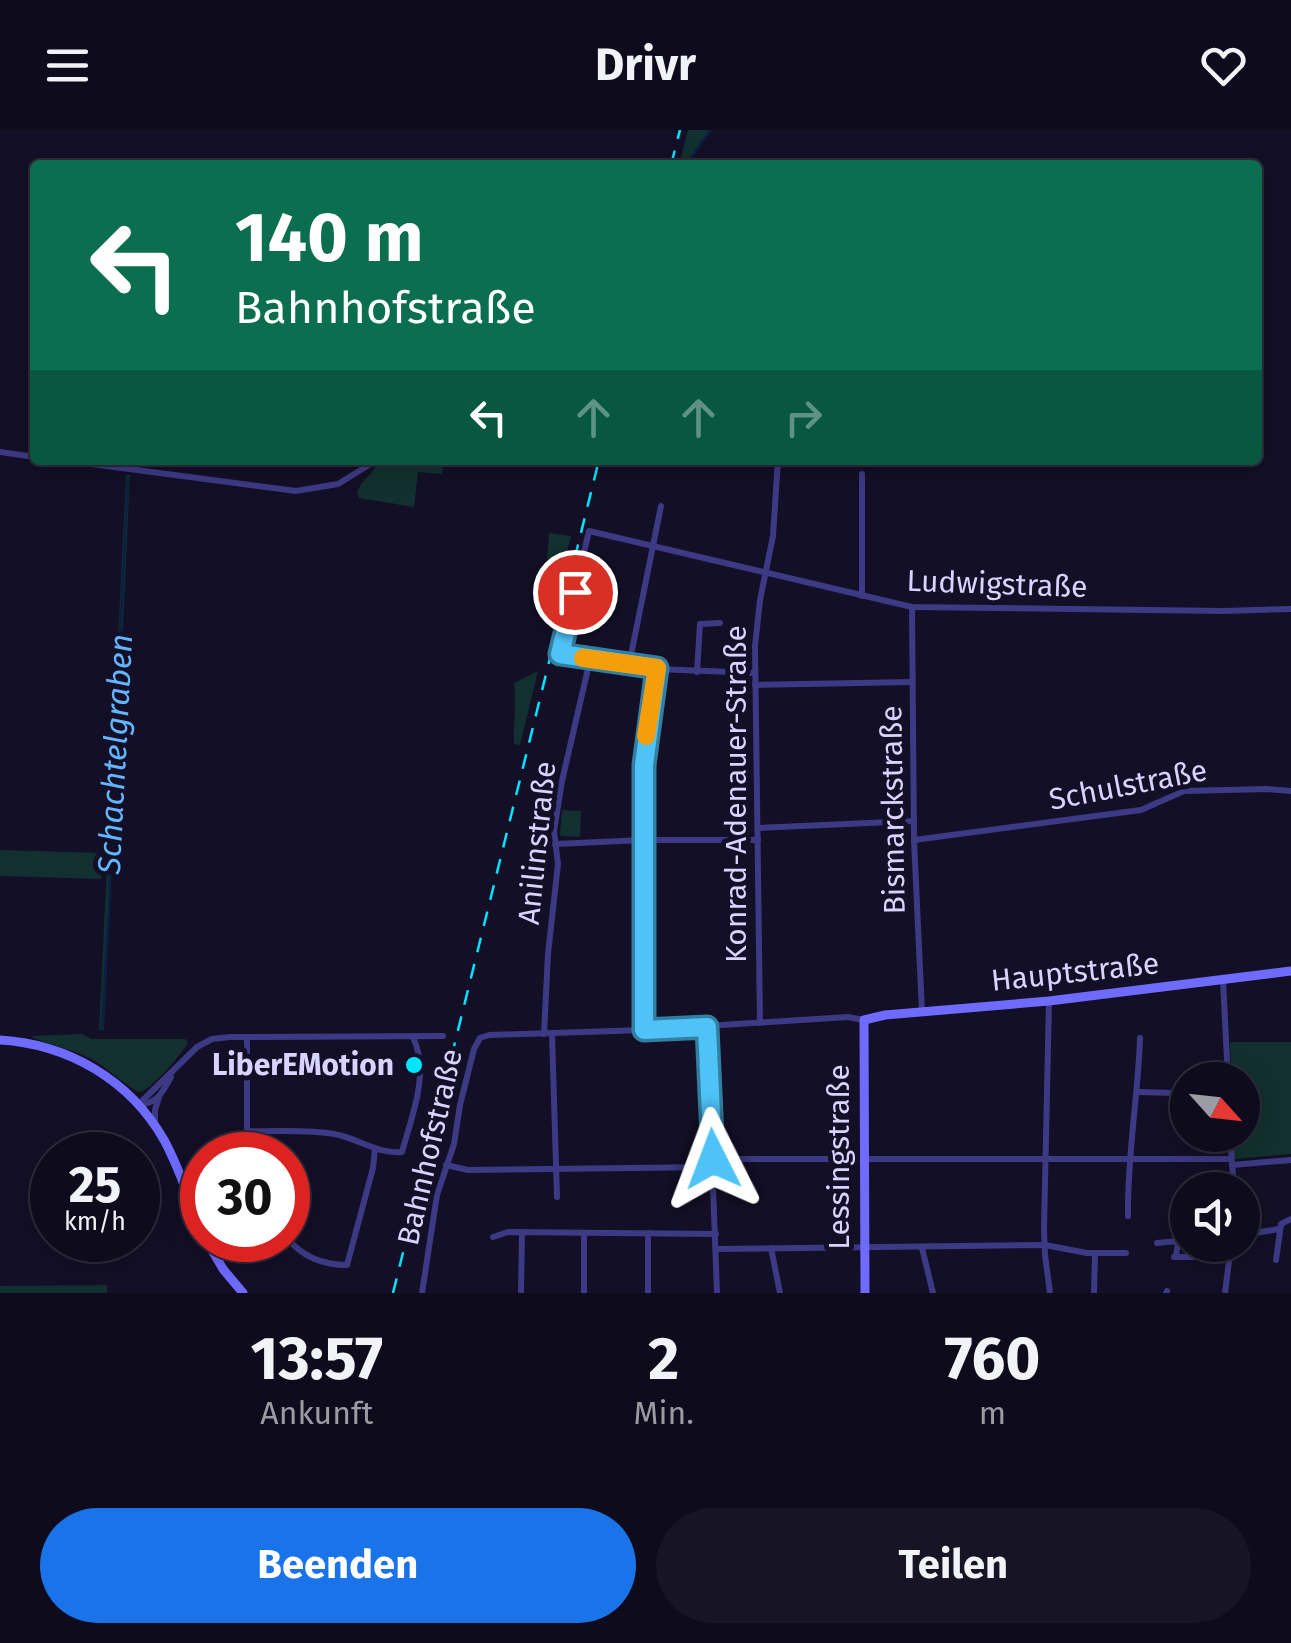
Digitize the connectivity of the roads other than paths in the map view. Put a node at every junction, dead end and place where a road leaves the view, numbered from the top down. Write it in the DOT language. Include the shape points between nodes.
graph roads {
  1 [pos="0,452"];
  2 [pos="30,456"];
  3 [pos="100,465"];
  4 [pos="368,465"];
  5 [pos="778,465"];
  6 [pos="862,474"];
  7 [pos="662,506"];
  8 [pos="654,546"];
  9 [pos="766,572"];
  10 [pos="862,596"];
  11 [pos="912,607"];
  12 [pos="1291,609"];
  13 [pos="720,623"];
  14 [pos="590,659"];
  15 [pos="628,666"];
  16 [pos="657,668"];
  17 [pos="697,672"];
  18 [pos="755,673"];
  19 [pos="912,682"];
  20 [pos="755,685"];
  21 [pos="1291,792"];
  22 [pos="914,820"];
  23 [pos="758,828"];
  24 [pos="644,840"];
  25 [pos="758,840"];
  26 [pos="914,840"];
  27 [pos="555,844"];
  28 [pos="1291,971"];
  29 [pos="1224,980"];
  30 [pos="1049,1002"];
  31 [pos="922,1012"];
  32 [pos="864,1020"];
  33 [pos="760,1024"];
  34 [pos="707,1027"];
  35 [pos="644,1030"];
  36 [pos="548,1034"];
  37 [pos="443,1036"];
  38 [pos="247,1037"];
  39 [pos="414,1037"];
  40 [pos="1140,1038"];
  41 [pos="0,1040"];
  42 [pos="1227,1062"];
  43 [pos="174,1071"];
  44 [pos="1138,1092"];
  45 [pos="1170,1093"];
  46 [pos="160,1096"];
  47 [pos="138,1104"];
  48 [pos="155,1125"];
  49 [pos="247,1132"];
  50 [pos="310,1133"];
  51 [pos="375,1149"];
  52 [pos="1231,1152"];
  53 [pos="864,1159"];
  54 [pos="1128,1159"];
  55 [pos="1046,1160"];
  56 [pos="1291,1160"];
  57 [pos="1232,1162"];
  58 [pos="713,1163"];
  59 [pos="446,1165"];
  60 [pos="557,1168"];
  61 [pos="1233,1172"];
  62 [pos="180,1175"];
  63 [pos="557,1197"];
  64 [pos="1128,1216"];
  65 [pos="1291,1219"];
  66 [pos="1279,1229"];
  67 [pos="522,1232"];
  68 [pos="1260,1232"];
  69 [pos="584,1233"];
  70 [pos="648,1233"];
  71 [pos="716,1234"];
  72 [pos="493,1237"];
  73 [pos="1170,1241"];
  74 [pos="1157,1242"];
  75 [pos="1045,1245"];
  76 [pos="864,1246"];
  77 [pos="716,1248"];
  78 [pos="772,1248"];
  79 [pos="922,1248"];
  80 [pos="1126,1253"];
  81 [pos="1095,1254"];
  82 [pos="310,1257"];
  83 [pos="1276,1260"];
  84 [pos="219,1262"];
  85 [pos="1229,1262"];
  86 [pos="243,1293"];
  87 [pos="422,1293"];
  88 [pos="521,1293"];
  89 [pos="584,1293"];
  90 [pos="648,1293"];
  91 [pos="717,1293"];
  92 [pos="780,1293"];
  93 [pos="865,1293"];
  94 [pos="933,1293"];
  95 [pos="1050,1293"];
  96 [pos="1094,1293"];
  97 [pos="1225,1293"];
  1 -- 2 [label="street"];
  3 -- 4 [label="street" via="296,491 338,484"];
  5 -- 9 [label="street, Konrad-Adenauer-Straße"];
  6 -- 10 [label="street"];
  7 -- 8 [label="street"];
  8 -- 9 [label="street, Ludwigstraße"];
  8 -- 14 [label="street, Ludwigstraße" via="589,531 560,654"];
  8 -- 15 [label="street"];
  9 -- 10 [label="street, Ludwigstraße"];
  9 -- 18 [label="street, Konrad-Adenauer-Straße"];
  10 -- 11 [label="street, Ludwigstraße"];
  11 -- 12 [label="street, Ludwigstraße"];
  11 -- 19 [label="street, Bismarckstraße"];
  13 -- 17 [label="street" via="700,624"];
  14 -- 15 [label="street"];
  14 -- 27 [label="street, Anilinstraße"];
  15 -- 16 [label="street"];
  16 -- 17 [label="street"];
  16 -- 24 [label="street" via="644,765"];
  17 -- 18 [label="street"];
  18 -- 20 [label="street, Konrad-Adenauer-Straße"];
  19 -- 20 [label="street"];
  19 -- 22 [label="street, Bismarckstraße"];
  20 -- 23 [label="street, Konrad-Adenauer-Straße"];
  21 -- 26 [label="street, Schulstraße" via="1184,791 1141,810"];
  22 -- 23 [label="street"];
  22 -- 26 [label="street, Bismarckstraße"];
  23 -- 25 [label="street, Konrad-Adenauer-Straße"];
  24 -- 25 [label="street"];
  24 -- 27 [label="street"];
  24 -- 35 [label="street"];
  25 -- 33 [label="street, Konrad-Adenauer-Straße"];
  26 -- 31 [label="street, Bismarckstraße"];
  27 -- 36 [label="street, Anilinstraße"];
  28 -- 29 [label="street, Hauptstraße"];
  29 -- 30 [label="street, Hauptstraße"];
  29 -- 42 [label="street"];
  30 -- 31 [label="street, Hauptstraße"];
  30 -- 55 [label="street"];
  31 -- 32 [label="street, Hauptstraße"];
  32 -- 33 [label="street, Bahnhofstraße"];
  32 -- 53 [label="street, Lessingstraße"];
  33 -- 34 [label="street, Bahnhofstraße"];
  34 -- 35 [label="street, Bahnhofstraße"];
  34 -- 58 [label="street"];
  35 -- 36 [label="street, Bahnhofstraße"];
  36 -- 59 [label="street, Bahnhofstraße" via="484,1036 477,1042"];
  36 -- 60 [label="street, Anilinstraße"];
  37 -- 39 [label="street"];
  38 -- 39 [label="street"];
  38 -- 43 [label="street" via="205,1042"];
  38 -- 49 [label="street"];
  39 -- 51 [label="street" via="421,1073 402,1152"];
  40 -- 44 [label="street"];
  41 -- 47 [label="street" via="44,1046 86,1063"];
  43 -- 46 [label="street"];
  43 -- 47 [label="street"];
  44 -- 45 [label="street"];
  44 -- 54 [label="street"];
  46 -- 47 [label="street"];
  46 -- 48 [label="street"];
  47 -- 48 [label="street"];
  48 -- 62 [label="street"];
  50 -- 51 [label="street"];
  51 -- 82 [label="street" via="348,1265"];
  52 -- 57 [label="street"];
  53 -- 55 [label="street"];
  53 -- 58 [label="street"];
  53 -- 76 [label="street, Lessingstraße"];
  54 -- 55 [label="street"];
  54 -- 57 [label="street"];
  54 -- 64 [label="street"];
  55 -- 75 [label="street"];
  56 -- 57 [label="street"];
  57 -- 61 [label="street"];
  58 -- 60 [label="street"];
  58 -- 71 [label="street"];
  59 -- 60 [label="street"];
  59 -- 87 [label="street, Bahnhofstraße"];
  60 -- 63 [label="street, Anilinstraße"];
  65 -- 66 [label="street"];
  66 -- 68 [label="street"];
  66 -- 83 [label="street"];
  67 -- 69 [label="street"];
  67 -- 72 [label="street"];
  67 -- 88 [label="street"];
  69 -- 70 [label="street"];
  69 -- 89 [label="street"];
  70 -- 71 [label="street"];
  70 -- 90 [label="street"];
  71 -- 77 [label="street"];
  73 -- 74 [label="street"];
  75 -- 79 [label="street"];
  75 -- 81 [label="street"];
  75 -- 95 [label="street"];
  76 -- 78 [label="street"];
  76 -- 79 [label="street"];
  76 -- 93 [label="street, Lessingstraße"];
  77 -- 78 [label="street"];
  77 -- 91 [label="street"];
  78 -- 92 [label="street"];
  79 -- 94 [label="street"];
  80 -- 81 [label="street"];
  81 -- 96 [label="street"];
  84 -- 86 [label="street"];
  85 -- 97 [label="street"];
}
